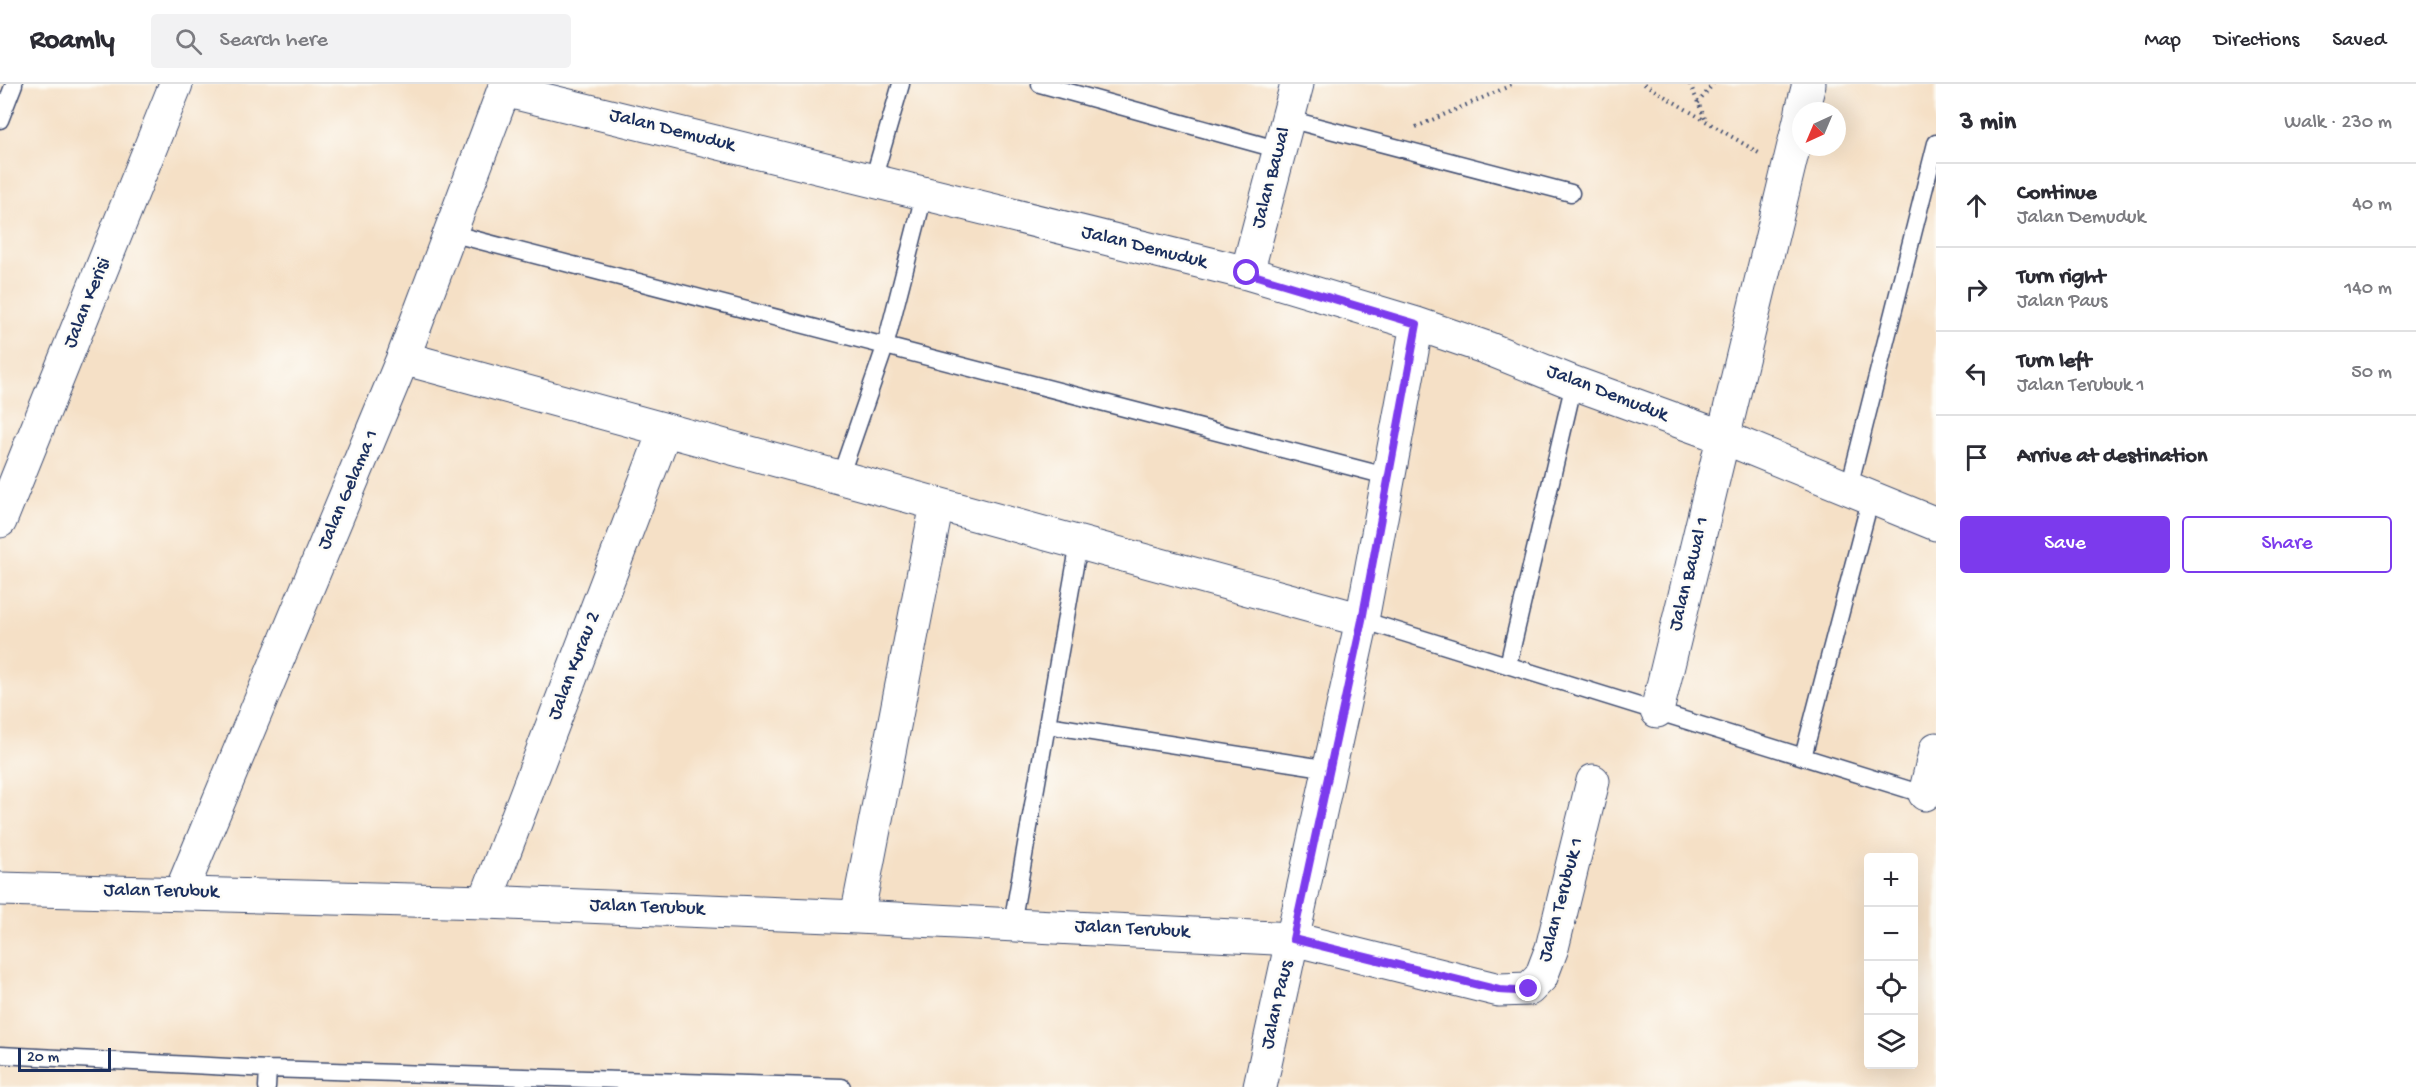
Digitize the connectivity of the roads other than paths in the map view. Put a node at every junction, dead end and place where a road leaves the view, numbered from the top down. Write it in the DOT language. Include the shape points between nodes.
graph roads {
  1 [pos="14,84"];
  2 [pos="176,84"];
  3 [pos="901,84"];
  4 [pos="1040,84"];
  5 [pos="1297,84"];
  6 [pos="1809,84"];
  7 [pos="505,87"];
  8 [pos="1804,102"];
  9 [pos="1288,118"];
  10 [pos="0,120"];
  11 [pos="1936,143"];
  12 [pos="1280,150"];
  13 [pos="1792,153"];
  14 [pos="873,180"];
  15 [pos="1571,193"];
  16 [pos="924,195"];
  17 [pos="450,233"];
  18 [pos="1247,273"];
  19 [pos="1417,324"];
  20 [pos="885,347"];
  21 [pos="403,358"];
  22 [pos="1574,383"];
  23 [pos="665,430"];
  24 [pos="1723,438"];
  25 [pos="840,477"];
  26 [pos="1390,477"];
  27 [pos="1860,492"];
  28 [pos="937,504"];
  29 [pos="0,520"];
  30 [pos="1936,524"];
  31 [pos="1079,543"];
  32 [pos="1362,620"];
  33 [pos="1508,665"];
  34 [pos="1657,711"];
  35 [pos="1047,725"];
  36 [pos="1936,749"];
  37 [pos="1803,757"];
  38 [pos="1330,769"];
  39 [pos="1593,781"];
  40 [pos="1930,796"];
  41 [pos="0,889"];
  42 [pos="181,892"];
  43 [pos="485,902"];
  44 [pos="857,917"];
  45 [pos="1012,924"];
  46 [pos="1293,939"];
  47 [pos="0,1055"];
  48 [pos="268,1069"];
  49 [pos="696,1084"];
  50 [pos="267,1087"];
  51 [pos="842,1087"];
  52 [pos="1260,1087"];
  1 -- 10 [label="lane"];
  2 -- 29 [label="street, Jalan Kerisi"];
  3 -- 14 [label="lane"];
  4 -- 12 [label="lane"];
  5 -- 9 [label="street, Jalan Bawal"];
  6 -- 8 [label="street"];
  7 -- 14 [label="street, Jalan Demuduk"];
  7 -- 17 [label="street, Jalan Gelama 1"];
  9 -- 12 [label="street, Jalan Bawal"];
  9 -- 15 [label="lane"];
  11 -- 27 [label="lane"];
  12 -- 18 [label="street, Jalan Bawal"];
  13 -- 24 [label="street, Jalan Bawal 1"];
  14 -- 16 [label="street, Jalan Demuduk"];
  16 -- 18 [label="street, Jalan Demuduk"];
  16 -- 20 [label="lane"];
  17 -- 20 [label="lane"];
  17 -- 21 [label="street, Jalan Gelama 1"];
  18 -- 19 [label="street, Jalan Demuduk"];
  19 -- 22 [label="street, Jalan Demuduk"];
  19 -- 26 [label="street, Jalan Paus"];
  20 -- 25 [label="lane"];
  20 -- 26 [label="lane"];
  21 -- 23 [label="street"];
  21 -- 42 [label="street, Jalan Gelama 1"];
  22 -- 24 [label="street, Jalan Demuduk"];
  22 -- 33 [label="lane"];
  23 -- 25 [label="street"];
  23 -- 43 [label="street, Jalan Kurau 2"];
  24 -- 27 [label="street, Jalan Demuduk"];
  24 -- 34 [label="street, Jalan Bawal 1"];
  25 -- 28 [label="street"];
  26 -- 32 [label="street, Jalan Paus"];
  27 -- 30 [label="street, Jalan Demuduk"];
  27 -- 37 [label="lane"];
  28 -- 31 [label="street"];
  28 -- 44 [label="street"];
  31 -- 32 [label="street"];
  31 -- 35 [label="lane"];
  32 -- 33 [label="lane"];
  32 -- 38 [label="street, Jalan Paus"];
  33 -- 34 [label="lane"];
  34 -- 37 [label="lane"];
  35 -- 38 [label="lane"];
  35 -- 45 [label="lane"];
  36 -- 40 [label="street"];
  37 -- 40 [label="lane"];
  38 -- 46 [label="street, Jalan Paus"];
  39 -- 46 [label="street, Jalan Terubuk 1" via="1552,948 1541,977 1529,989 1499,990"];
  41 -- 42 [label="street, Jalan Terubuk"];
  42 -- 43 [label="street, Jalan Terubuk"];
  43 -- 44 [label="street, Jalan Terubuk"];
  44 -- 45 [label="street, Jalan Terubuk"];
  45 -- 46 [label="street, Jalan Terubuk"];
  46 -- 52 [label="street, Jalan Paus"];
  47 -- 48 [label="lane"];
  48 -- 49 [label="lane"];
  48 -- 50 [label="lane"];
  49 -- 51 [label="lane"];
}
